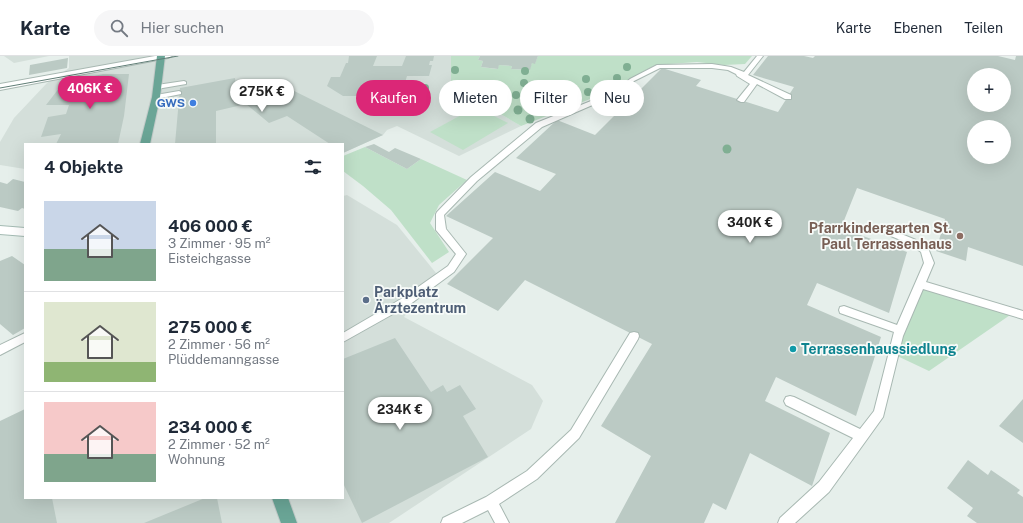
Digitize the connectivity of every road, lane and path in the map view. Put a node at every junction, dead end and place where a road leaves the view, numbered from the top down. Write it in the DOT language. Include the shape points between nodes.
graph roads {
  1 [pos="163,56"];
  2 [pos="760,56"];
  3 [pos="729,68"];
  4 [pos="745,75"];
  5 [pos="184,83"];
  6 [pos="0,87"];
  7 [pos="157,87"];
  8 [pos="180,93"];
  9 [pos="156,97"];
  10 [pos="788,97"];
  11 [pos="741,100"];
  12 [pos="145,143"];
  13 [pos="882,229"];
  14 [pos="1,231"];
  15 [pos="24,232"];
  16 [pos="920,284"];
  17 [pos="844,310"];
  18 [pos="1023,315"];
  19 [pos="900,330"];
  20 [pos="634,336"];
  21 [pos="344,337"];
  22 [pos="24,338"];
  23 [pos="14,343"];
  24 [pos="0,350"];
  25 [pos="0,355"];
  26 [pos="790,401"];
  27 [pos="862,436"];
  28 [pos="280,499"];
  29 [pos="491,502"];
  30 [pos="289,523"];
  31 [pos="448,523"];
  32 [pos="502,523"];
  33 [pos="785,523"];
  1 -- 6 [label="street"];
  1 -- 7 [label="main road"];
  2 -- 4 [label="lane"];
  3 -- 4 [label="lane"];
  3 -- 11 [label="lane" via="754,84"];
  3 -- 21 [label="lane" via="659,66 632,80 618,92 539,125 474,179 440,214 441,230 462,254 451,268 406,302"];
  4 -- 10 [label="lane"];
  5 -- 7 [label="lane"];
  7 -- 9 [label="main road"];
  8 -- 9 [label="lane"];
  9 -- 12 [label="main road"];
  13 -- 16 [label="lane" via="925,250 929,263"];
  14 -- 15 [label="street"];
  16 -- 18 [label="lane"];
  16 -- 19 [label="lane"];
  17 -- 19 [label="lane"];
  19 -- 27 [label="lane" via="879,413"];
  20 -- 29 [label="lane" via="575,434 532,475"];
  22 -- 23 [label="lane"];
  23 -- 24 [label="lane"];
  23 -- 25 [label="lane"];
  26 -- 27 [label="lane"];
  27 -- 33 [label="lane" via="824,487"];
  28 -- 30 [label="main road"];
  29 -- 31 [label="lane"];
  29 -- 32 [label="lane"];
}
